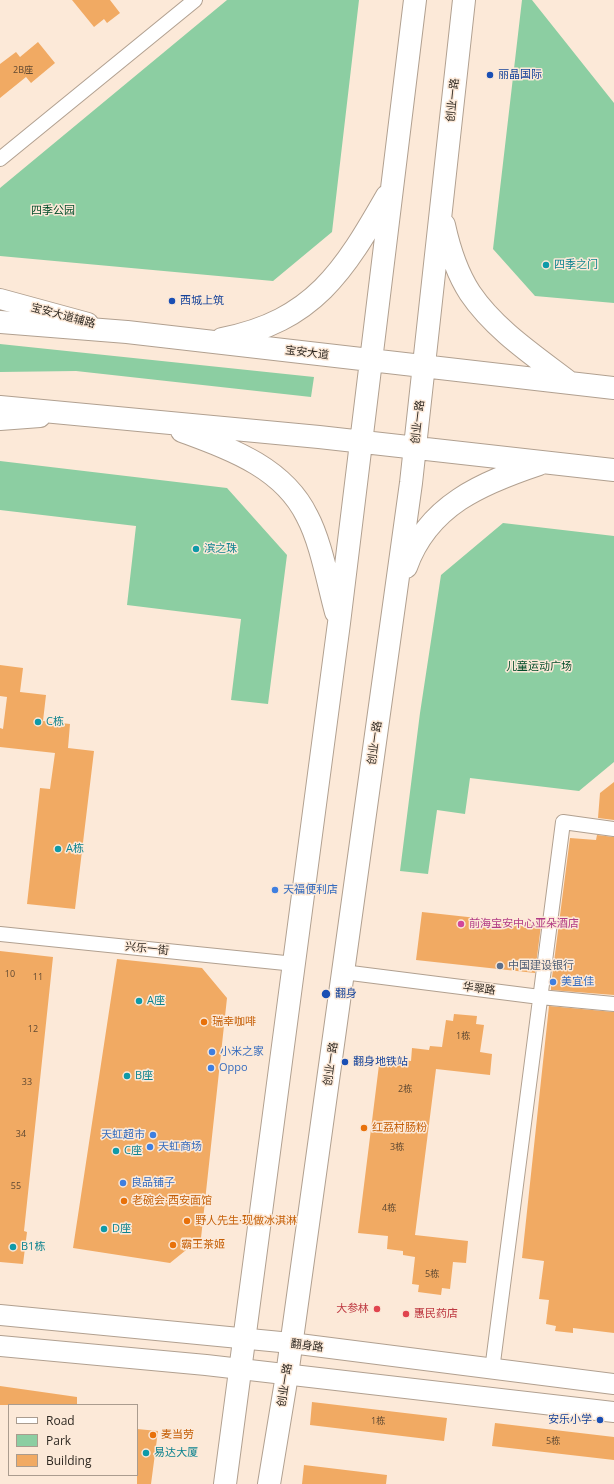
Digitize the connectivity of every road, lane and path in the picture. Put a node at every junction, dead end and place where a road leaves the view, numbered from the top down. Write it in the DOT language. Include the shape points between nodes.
graph roads {
  1 [pos="195,0"];
  2 [pos="415,0"];
  3 [pos="464,0"];
  4 [pos="0,159"];
  5 [pos="393,186"];
  6 [pos="441,212"];
  7 [pos="0,299"];
  8 [pos="0,322"];
  9 [pos="126,332"];
  10 [pos="206,342"];
  11 [pos="370,360"];
  12 [pos="425,367"];
  13 [pos="614,383"];
  14 [pos="580,384"];
  15 [pos="614,388"];
  16 [pos="0,407"];
  17 [pos="89,416"];
  18 [pos="0,420"];
  19 [pos="155,421"];
  20 [pos="360,442"];
  21 [pos="415,449"];
  22 [pos="546,461"];
  23 [pos="614,470"];
  24 [pos="396,594"];
  25 [pos="339,623"];
  26 [pos="614,829"];
  27 [pos="0,934"];
  28 [pos="295,964"];
  29 [pos="343,972"];
  30 [pos="540,997"];
  31 [pos="614,1004"];
  32 [pos="0,1315"];
  33 [pos="245,1338"];
  34 [pos="292,1343"];
  35 [pos="0,1346"];
  36 [pos="241,1369"];
  37 [pos="492,1370"];
  38 [pos="287,1376"];
  39 [pos="614,1384"];
  40 [pos="614,1412"];
  41 [pos="231,1444"];
  42 [pos="220,1484"];
  43 [pos="225,1484"];
  44 [pos="269,1484"];
  1 -- 4 [label="street"];
  2 -- 5 [label="main road"];
  3 -- 6 [label="main road, 创业一路"];
  5 -- 10 [label="main road" via="350,257 317,295 274,323"];
  5 -- 11 [label="main road"];
  6 -- 12 [label="main road, 创业一路"];
  6 -- 14 [label="main road" via="446,235 462,280 481,308 514,340"];
  7 -- 9 [label="main road, 宝安大道辅路"];
  8 -- 9 [label="main road, 宝安大道"];
  9 -- 10 [label="main road, 宝安大道"];
  10 -- 11 [label="main road, 宝安大道"];
  11 -- 12 [label="main road, 宝安大道"];
  11 -- 20 [label="main road"];
  12 -- 14 [label="main road, 宝安大道"];
  12 -- 21 [label="main road, 创业一路"];
  13 -- 14 [label="main road"];
  14 -- 15 [label="main road, 宝安大道"];
  16 -- 17 [label="main road"];
  17 -- 18 [label="main road"];
  17 -- 19 [label="main road"];
  19 -- 20 [label="main road"];
  19 -- 25 [label="main road" via="244,457 273,473 291,492 308,516"];
  20 -- 21 [label="main road"];
  20 -- 25 [label="main road"];
  21 -- 22 [label="main road"];
  21 -- 24 [label="main road, 创业一路"];
  22 -- 23 [label="main road"];
  22 -- 24 [label="main road" via="497,478 451,504 419,539 408,560"];
  24 -- 29 [label="main road, 创业一路"];
  25 -- 28 [label="main road"];
  26 -- 30 [label="street" via="563,822"];
  27 -- 28 [label="street, 兴乐一街"];
  28 -- 33 [label="main road"];
  29 -- 30 [label="street, 华翠路"];
  29 -- 34 [label="main road, 创业一路"];
  30 -- 31 [label="street, 华翠路"];
  30 -- 37 [label="street"];
  32 -- 33 [label="main road, 翻身路"];
  33 -- 34 [label="main road, 翻身路"];
  33 -- 36 [label="main road"];
  34 -- 37 [label="main road, 翻身路"];
  34 -- 38 [label="main road, 创业一路"];
  35 -- 36 [label="main road"];
  36 -- 38 [label="main road"];
  36 -- 41 [label="main road"];
  37 -- 39 [label="main road, 翻身路"];
  38 -- 40 [label="main road"];
  38 -- 44 [label="main road, 创业一路"];
  41 -- 42 [label="street"];
  41 -- 43 [label="main road"];
}
